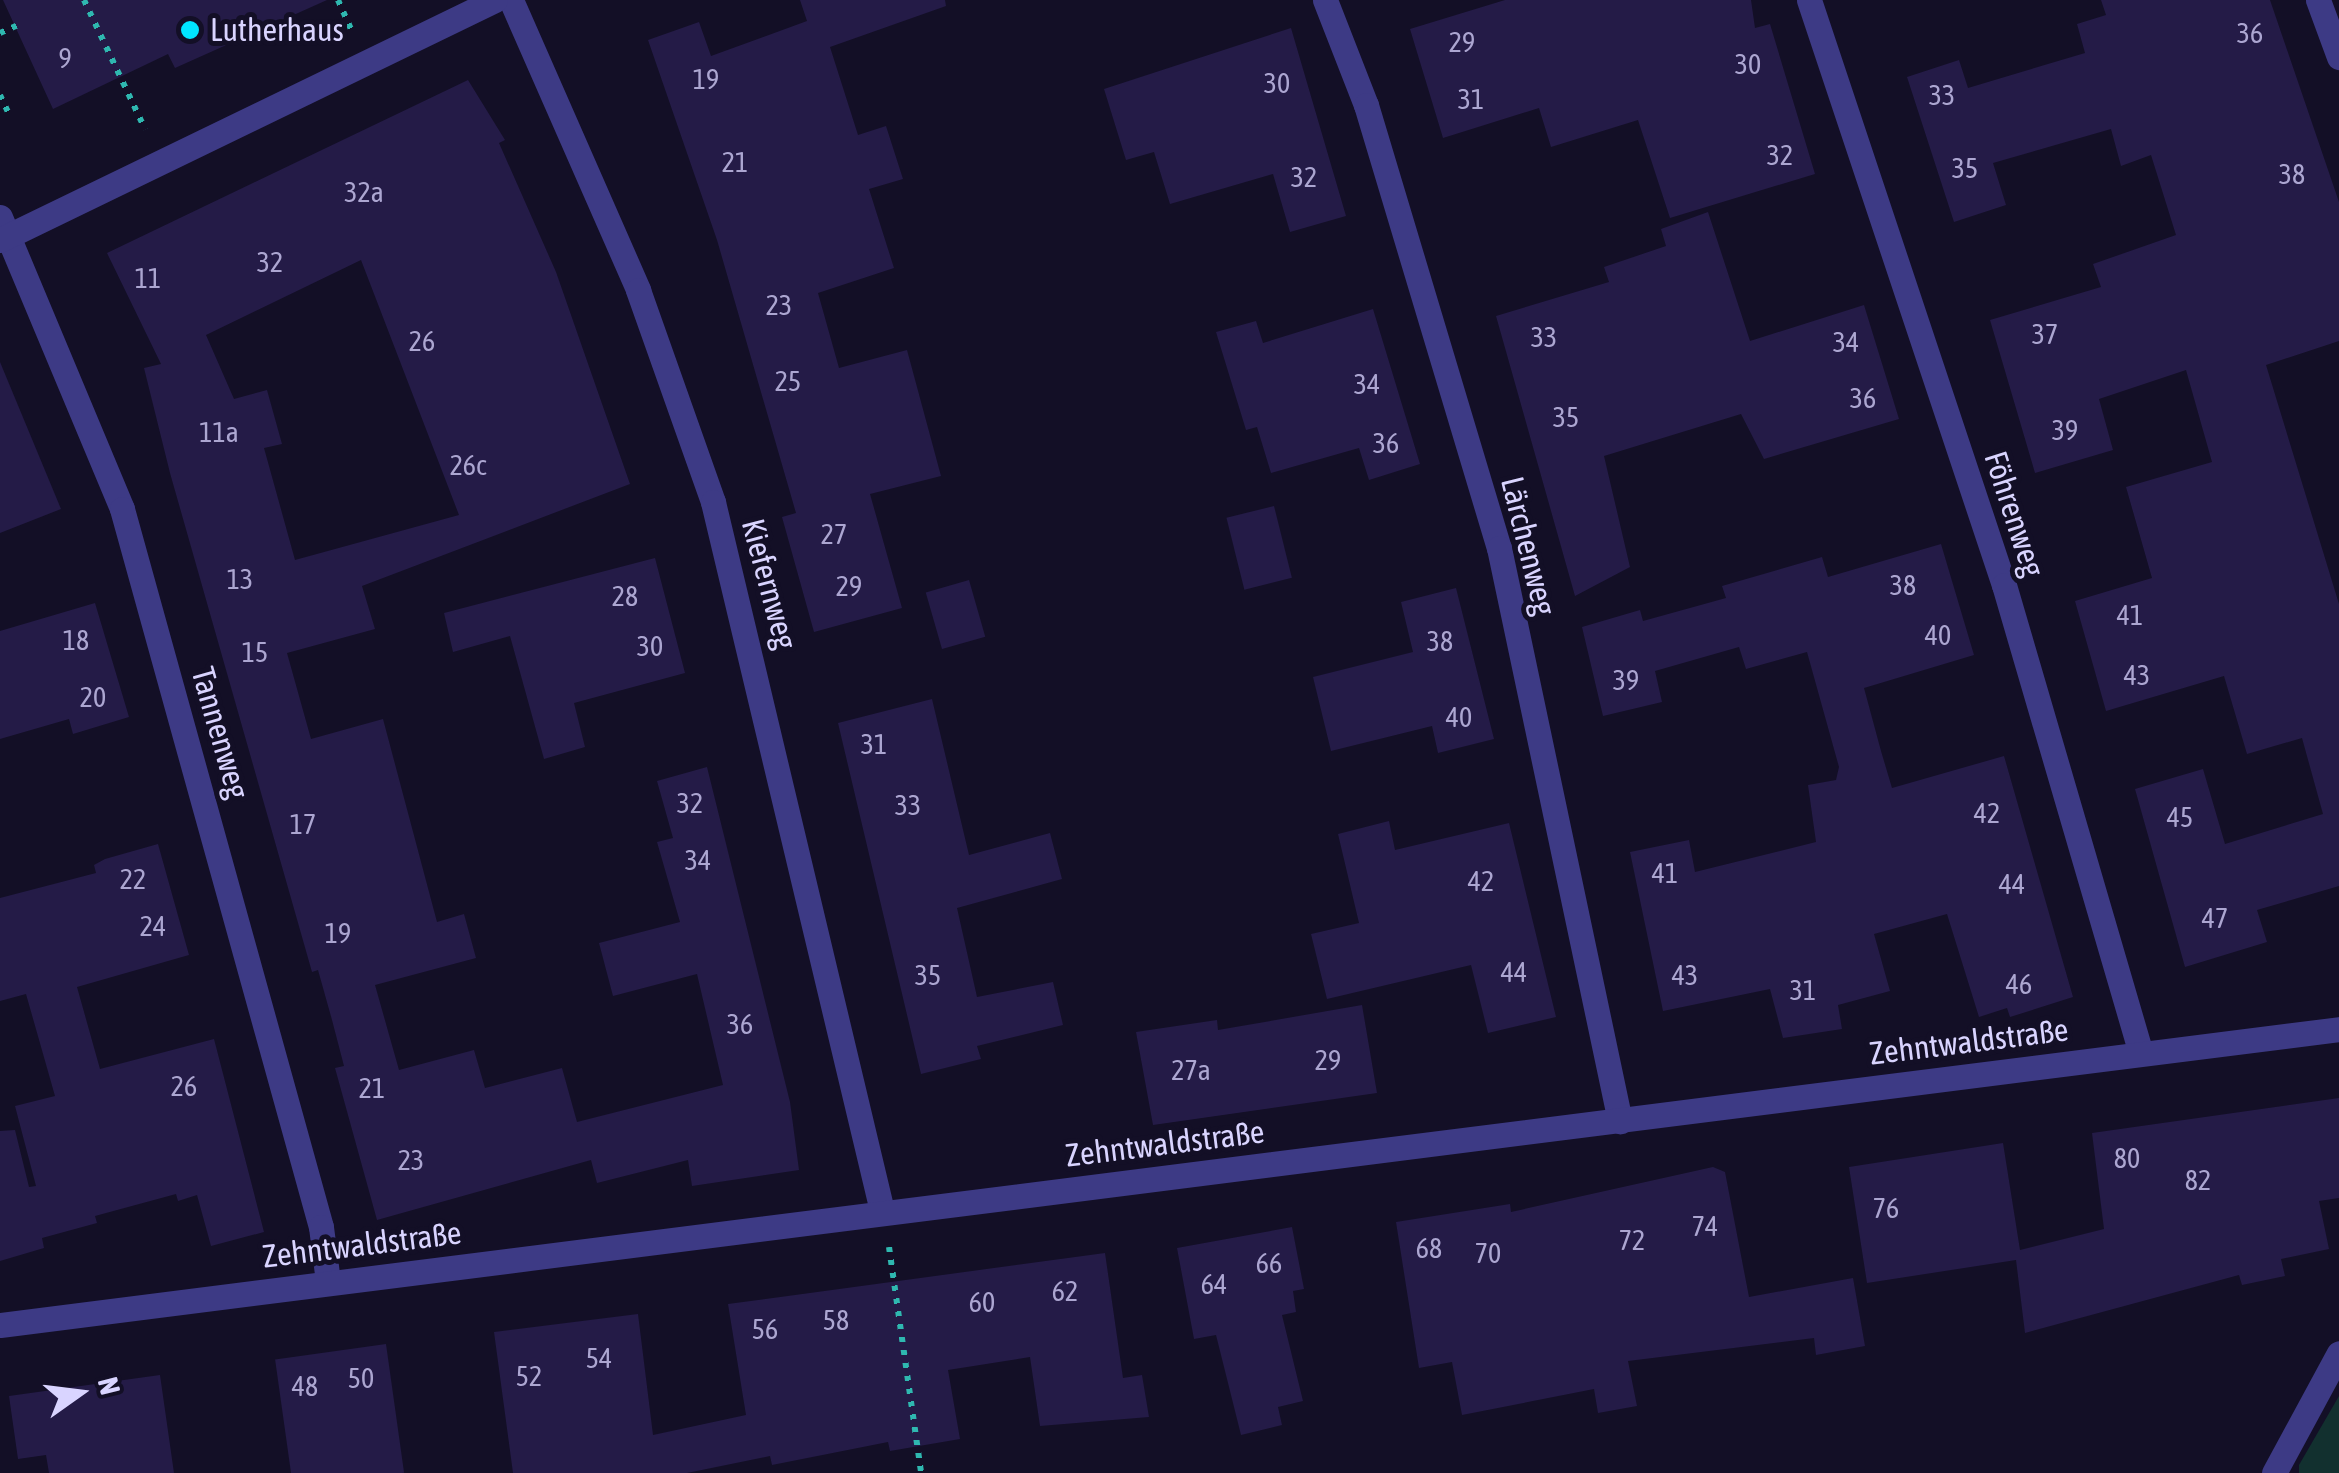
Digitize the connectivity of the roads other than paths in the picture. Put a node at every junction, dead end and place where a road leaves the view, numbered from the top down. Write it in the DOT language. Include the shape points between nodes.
graph roads {
  1 [pos="494,0"];
  2 [pos="511,0"];
  3 [pos="1325,0"];
  4 [pos="1809,0"];
  5 [pos="2318,0"];
  6 [pos="2339,57"];
  7 [pos="4,231"];
  8 [pos="2339,1029"];
  9 [pos="2141,1052"];
  10 [pos="1620,1121"];
  11 [pos="884,1211"];
  12 [pos="328,1282"];
  13 [pos="0,1324"];
  14 [pos="2339,1354"];
  15 [pos="2274,1473"];
  1 -- 7 [label="street"];
  2 -- 11 [label="street, Kiefernweg" via="638,290 713,502"];
  3 -- 10 [label="street, Lärchenweg" via="1366,105 1498,548"];
  4 -- 9 [label="street, Föhrenweg" via="2004,585"];
  5 -- 6 [label="street"];
  7 -- 12 [label="street, Tannenweg" via="122,509 322,1227"];
  8 -- 9 [label="street, Zehntwaldstraße"];
  9 -- 10 [label="street, Zehntwaldstraße"];
  10 -- 11 [label="street, Zehntwaldstraße"];
  11 -- 12 [label="street, Zehntwaldstraße"];
  12 -- 13 [label="street, Zehntwaldstraße"];
  14 -- 15 [label="street"];
}
